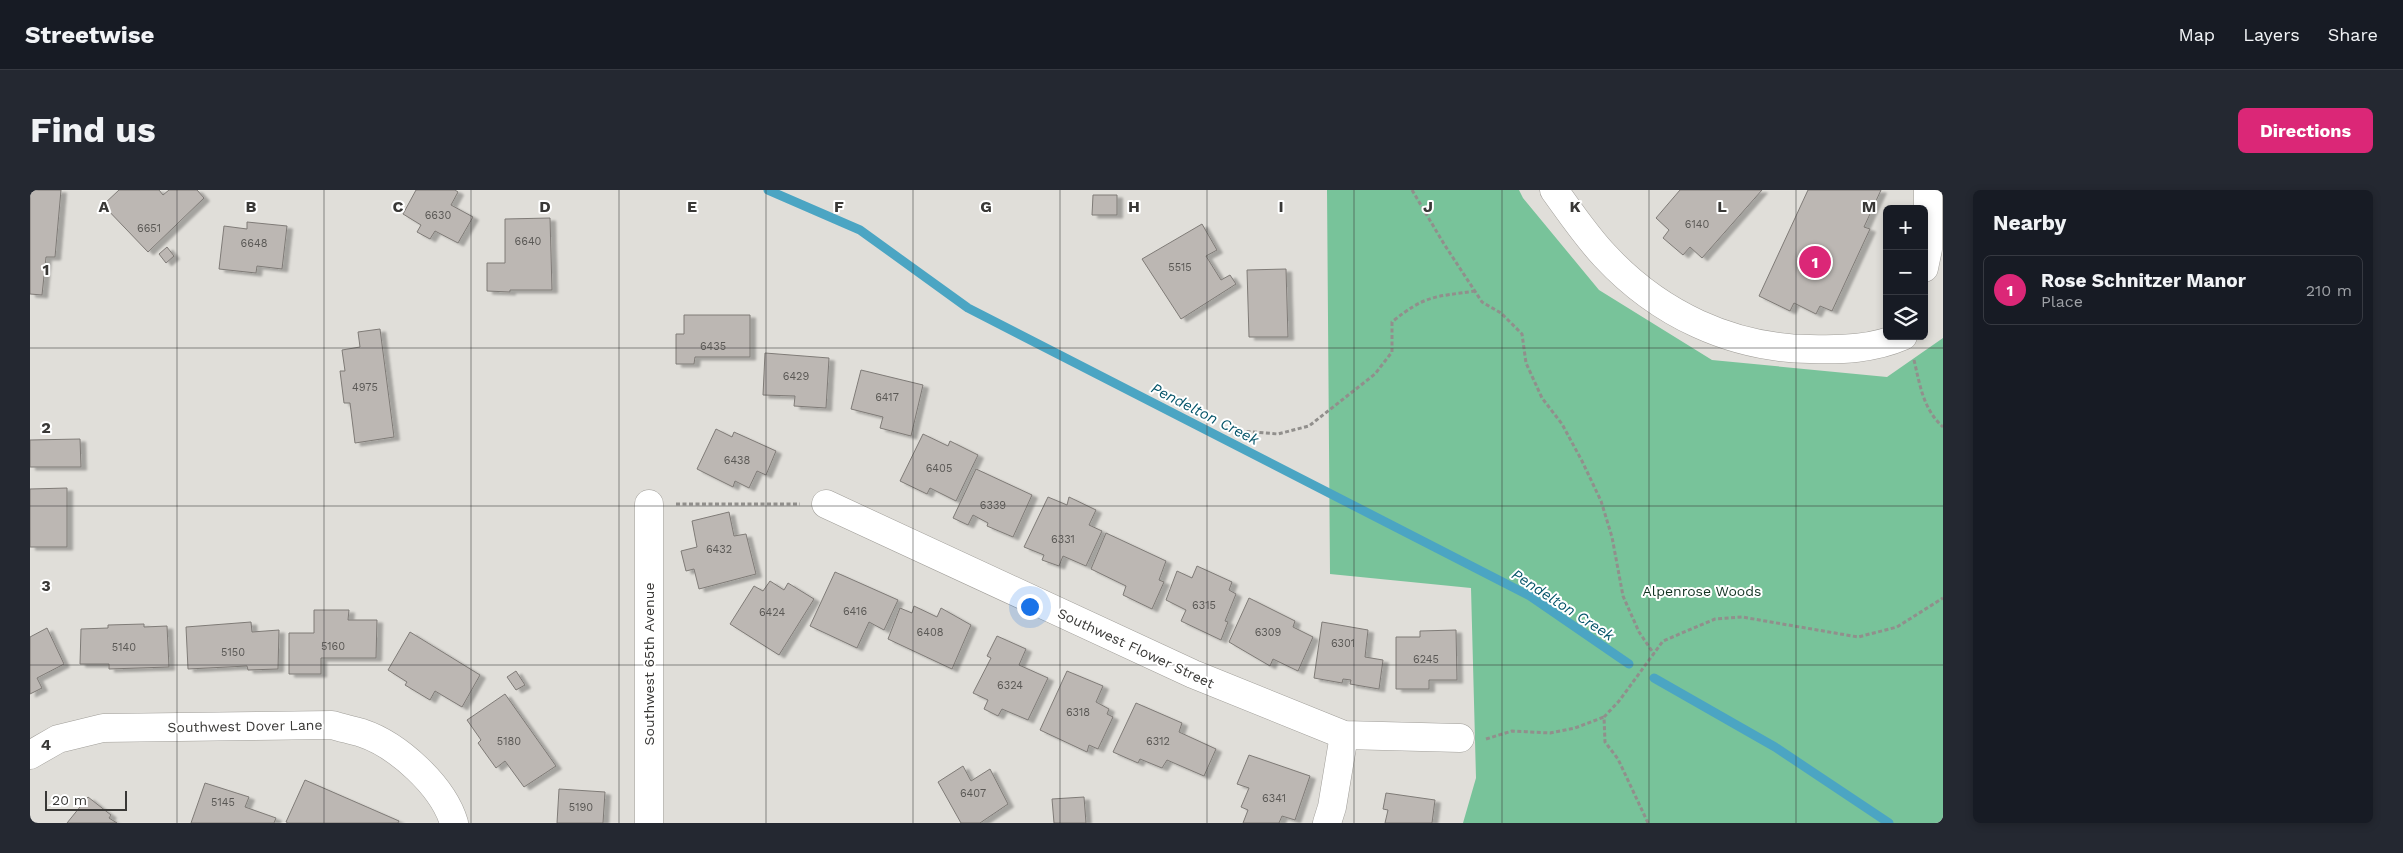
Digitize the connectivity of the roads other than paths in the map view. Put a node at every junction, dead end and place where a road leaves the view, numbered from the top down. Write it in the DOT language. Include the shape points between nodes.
graph roads {
  1 [pos="1554,190"];
  2 [pos="1928,190"];
  3 [pos="1928,250"];
  4 [pos="1908,345"];
  5 [pos="649,504"];
  6 [pos="826,504"];
  7 [pos="1344,735"];
  8 [pos="1460,738"];
  9 [pos="30,755"];
  10 [pos="454,823"];
  11 [pos="649,823"];
  12 [pos="1327,823"];
  1 -- 4 [label="street" via="1604,256 1638,287 1690,322 1751,344 1784,349 1849,350 1888,343"];
  2 -- 3 [label="street"];
  5 -- 11 [label="street, Southwest 65th Avenue"];
  6 -- 7 [label="street, Southwest Flower Street" via="1193,674"];
  7 -- 8 [label="street, Southwest Flower Street"];
  7 -- 12 [label="street"];
  9 -- 10 [label="street, Southwest Dover Lane" via="58,739 103,728 332,725 363,734 389,747 418,768 436,790"];
}
